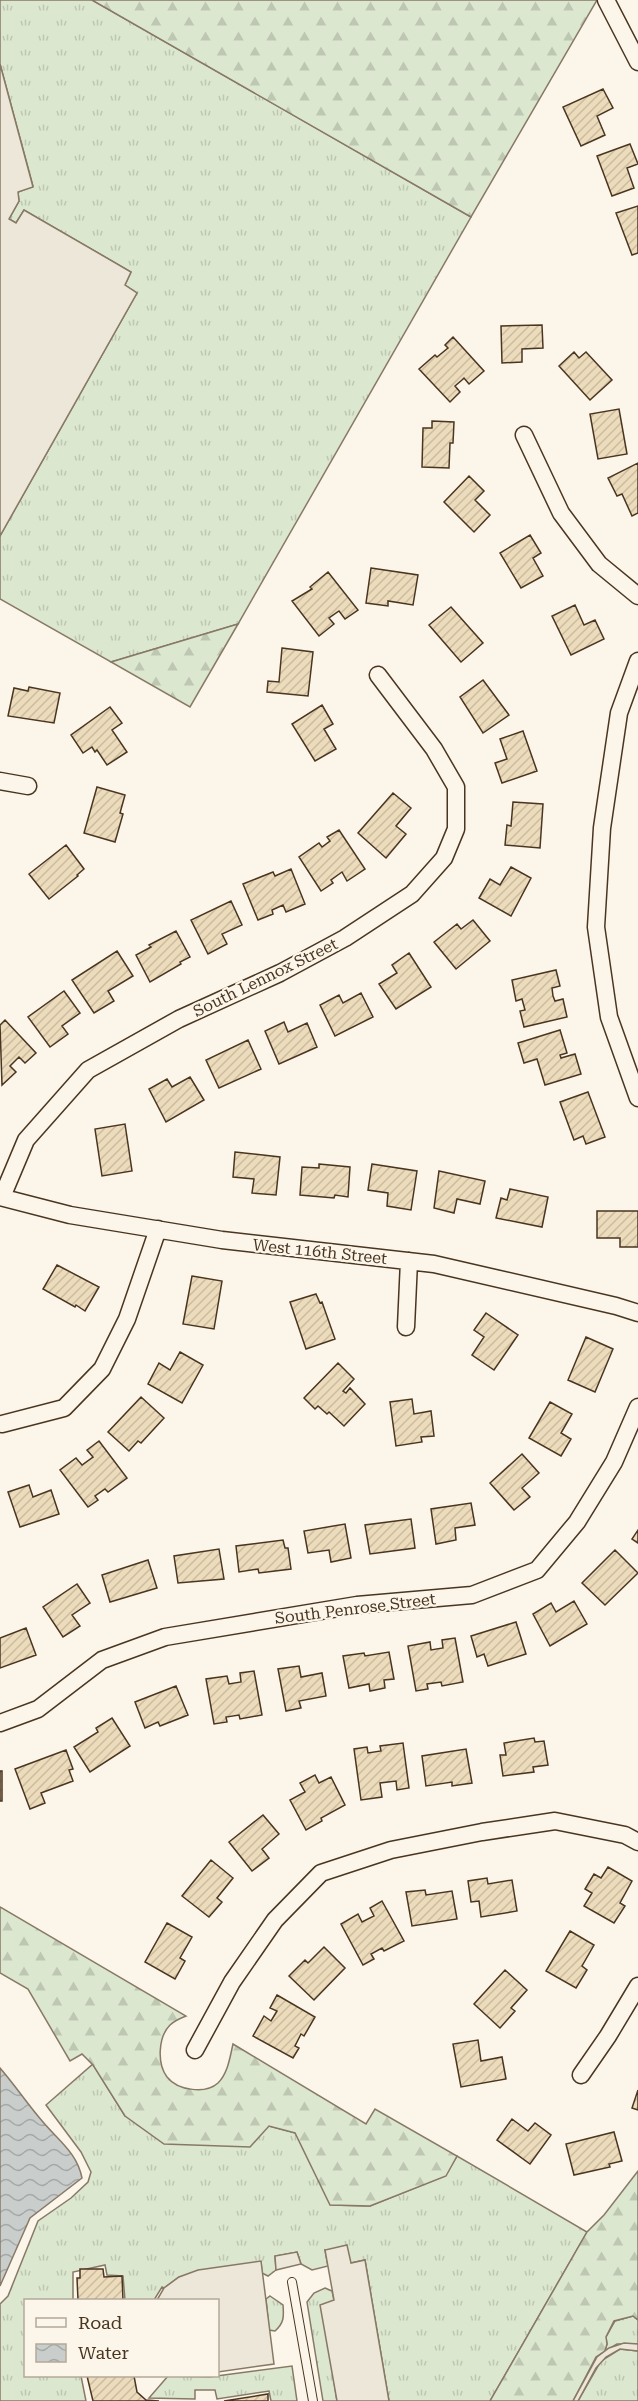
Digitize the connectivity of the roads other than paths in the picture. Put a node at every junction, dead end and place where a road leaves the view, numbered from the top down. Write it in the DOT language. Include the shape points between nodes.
graph roads {
  1 [pos="606,0"];
  2 [pos="638,62"];
  3 [pos="524,435"];
  4 [pos="638,596"];
  5 [pos="638,661"];
  6 [pos="378,675"];
  7 [pos="0,781"];
  8 [pos="28,786"];
  9 [pos="638,1098"];
  10 [pos="1,1197"];
  11 [pos="158,1229"];
  12 [pos="409,1262"];
  13 [pos="638,1313"];
  14 [pos="406,1327"];
  15 [pos="638,1407"];
  16 [pos="2,1424"];
  17 [pos="0,1723"];
  18 [pos="638,1842"];
  19 [pos="638,1986"];
  20 [pos="195,2050"];
  21 [pos="580,2074"];
  22 [pos="292,2282"];
  23 [pos="313,2401"];
  1 -- 2 [label="street"];
  3 -- 4 [label="street" via="561,513 599,564"];
  5 -- 9 [label="street" via="620,713 602,828 596,927 609,1017"];
  6 -- 10 [label="street, South Lennox Street" via="434,749 456,787 456,829 444,858 412,894 345,938 179,1019 88,1070 26,1140"];
  7 -- 8 [label="street"];
  10 -- 11 [label="street, West 116th Street" via="70,1215"];
  11 -- 12 [label="street, West 116th Street"];
  11 -- 16 [label="street" via="127,1319 102,1369 64,1408"];
  12 -- 13 [label="street, West 116th Street" via="434,1264"];
  12 -- 14 [label="street"];
  15 -- 17 [label="street, South Penrose Street" via="608,1472 577,1522 537,1569 472,1594 357,1605 165,1637 102,1660 38,1709"];
  18 -- 20 [label="street" via="625,1835 555,1821 391,1850 321,1873 275,1920 232,1982"];
  19 -- 21 [label="street"];
  22 -- 23 [label="lane"];
}
